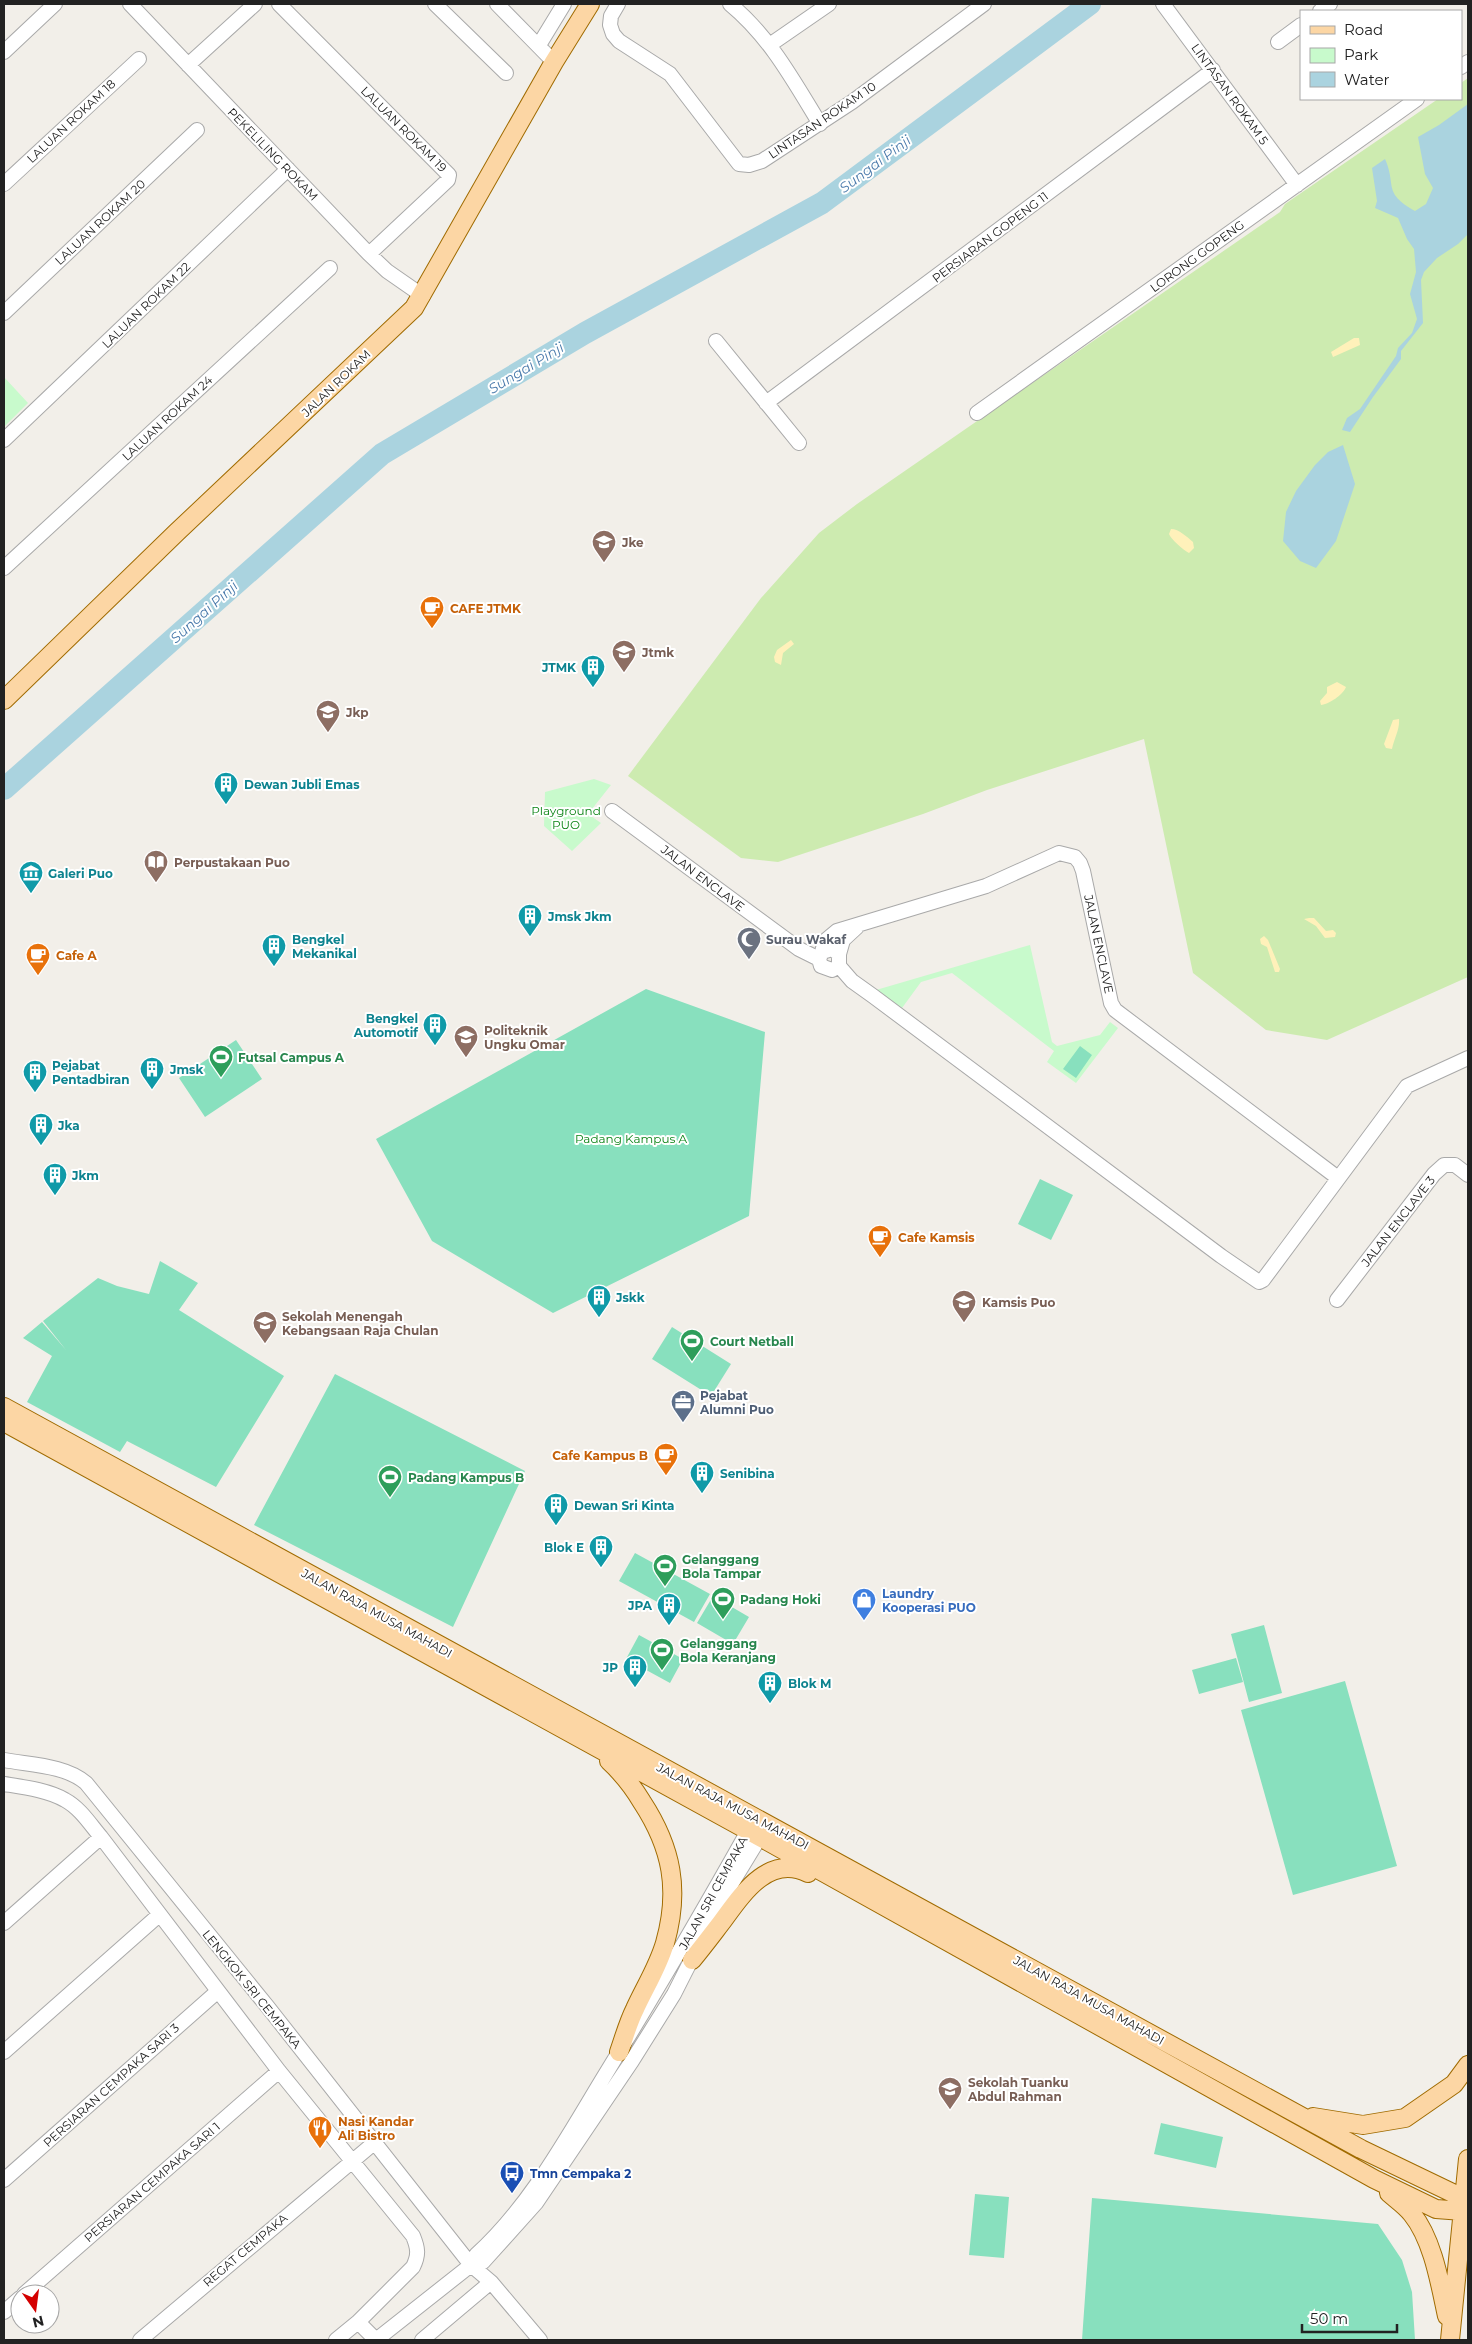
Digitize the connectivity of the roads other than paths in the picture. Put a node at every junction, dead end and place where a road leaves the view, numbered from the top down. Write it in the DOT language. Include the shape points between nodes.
graph roads {
  1 [pos="55,4"];
  2 [pos="130,4"];
  3 [pos="255,4"];
  4 [pos="279,4"];
  5 [pos="435,4"];
  6 [pos="497,4"];
  7 [pos="564,4"];
  8 [pos="590,4"];
  9 [pos="618,4"];
  10 [pos="730,4"];
  11 [pos="829,4"];
  12 [pos="984,4"];
  13 [pos="1162,4"];
  14 [pos="1300,26"];
  15 [pos="1278,42"];
  16 [pos="770,44"];
  17 [pos="539,45"];
  18 [pos="4,52"];
  19 [pos="139,59"];
  20 [pos="554,62"];
  21 [pos="188,65"];
  22 [pos="1213,70"];
  23 [pos="506,73"];
  24 [pos="1416,100"];
  25 [pos="820,124"];
  26 [pos="197,130"];
  27 [pos="288,169"];
  28 [pos="4,184"];
  29 [pos="1297,185"];
  30 [pos="369,254"];
  31 [pos="330,268"];
  32 [pos="423,296"];
  33 [pos="4,313"];
  34 [pos="716,341"];
  35 [pos="766,403"];
  36 [pos="977,413"];
  37 [pos="4,440"];
  38 [pos="799,444"];
  39 [pos="4,568"];
  40 [pos="4,700"];
  41 [pos="612,811"];
  42 [pos="861,924"];
  43 [pos="821,956"];
  44 [pos="839,960"];
  45 [pos="1468,1058"];
  46 [pos="1468,1175"];
  47 [pos="1338,1178"];
  48 [pos="1337,1300"];
  49 [pos="4,1407"];
  50 [pos="4,1422"];
  51 [pos="452,1661"];
  52 [pos="493,1684"];
  53 [pos="591,1745"];
  54 [pos="4,1760"];
  55 [pos="7,1789"];
  56 [pos="757,1830"];
  57 [pos="101,1837"];
  58 [pos="840,1884"];
  59 [pos="160,1915"];
  60 [pos="4,1922"];
  61 [pos="692,1960"];
  62 [pos="218,1990"];
  63 [pos="4,2052"];
  64 [pos="619,2052"];
  65 [pos="1468,2065"];
  66 [pos="279,2071"];
  67 [pos="1300,2115"];
  68 [pos="374,2143"];
  69 [pos="1468,2158"];
  70 [pos="352,2161"];
  71 [pos="1374,2179"];
  72 [pos="4,2180"];
  73 [pos="1466,2205"];
  74 [pos="471,2265"];
  75 [pos="491,2282"];
  76 [pos="35,2284"];
  77 [pos="358,2322"];
  78 [pos="1450,2336"];
  79 [pos="140,2340"];
  80 [pos="336,2340"];
  81 [pos="376,2340"];
  82 [pos="422,2340"];
  83 [pos="540,2340"];
  1 -- 18 [label="street"];
  2 -- 21 [label="street, PEKELILING ROKAM"];
  3 -- 21 [label="street"];
  4 -- 30 [label="street, LALUAN ROKAM 19" via="450,175"];
  5 -- 23 [label="street"];
  6 -- 17 [label="street"];
  7 -- 17 [label="street"];
  8 -- 20 [label="main road, JALAN ROKAM"];
  9 -- 25 [label="street, LINTASAN ROKAM 10" via="610,25 619,41 670,74 740,164 762,161"];
  10 -- 16 [label="street"];
  11 -- 16 [label="street"];
  12 -- 25 [label="street, LINTASAN ROKAM 10"];
  13 -- 22 [label="street, LINTASAN ROKAM 5"];
  14 -- 15 [label="street"];
  16 -- 25 [label="street"];
  17 -- 20 [label="street"];
  19 -- 28 [label="street, LALUAN ROKAM 18"];
  20 -- 32 [label="main road, JALAN ROKAM"];
  21 -- 27 [label="street, PEKELILING ROKAM"];
  22 -- 29 [label="street, LINTASAN ROKAM 5"];
  22 -- 35 [label="street, PERSIARAN GOPENG 11"];
  24 -- 29 [label="street, LORONG GOPENG"];
  26 -- 33 [label="street, LALUAN ROKAM 20"];
  27 -- 30 [label="street, PEKELILING ROKAM"];
  27 -- 37 [label="street, LALUAN ROKAM 22"];
  29 -- 36 [label="street, LORONG GOPENG"];
  30 -- 32 [label="street, PEKELILING ROKAM"];
  31 -- 39 [label="street, LALUAN ROKAM 24"];
  32 -- 40 [label="main road, JALAN ROKAM" via="407,315"];
  34 -- 35 [label="street"];
  35 -- 38 [label="street"];
  41 -- 43 [label="street, JALAN ENCLAVE" via="799,949"];
  42 -- 43 [label="street, JALAN ENCLAVE" via="830,935"];
  42 -- 44 [label="street, JALAN ENCLAVE" via="843,940"];
  42 -- 47 [label="street, JALAN ENCLAVE" via="986,886 1059,853 1074,857 1083,871 1115,1010"];
  43 -- 44 [label="street, JALAN ENCLAVE" via="824,969 832,970"];
  44 -- 47 [label="street" via="852,981 1259,1282"];
  45 -- 47 [label="street" via="1408,1086"];
  46 -- 48 [label="street, JALAN ENCLAVE 3" via="1455,1166 1444,1165 1434,1174"];
  49 -- 51 [label="main road, JALAN RAJA MUSA MAHADI"];
  50 -- 51 [label="main road, JALAN RAJA MUSA MAHADI"];
  51 -- 52 [label="main road, JALAN RAJA MUSA MAHADI"];
  52 -- 53 [label="main road, JALAN RAJA MUSA MAHADI"];
  52 -- 56 [label="main road, JALAN RAJA MUSA MAHADI"];
  53 -- 56 [label="main road, JALAN RAJA MUSA MAHADI"];
  53 -- 64 [label="main road" via="620,1771 658,1826 666,1846 673,1884 665,1943 634,2010"];
  54 -- 68 [label="street, LENGKOK SRI CEMPAKA" via="66,1771 86,1783"];
  55 -- 57 [label="street" via="51,1794 65,1800"];
  56 -- 58 [label="main road, JALAN RAJA MUSA MAHADI"];
  56 -- 61 [label="street, JALAN SRI CEMPAKA"];
  56 -- 64 [label="street, JALAN SRI CEMPAKA"];
  56 -- 67 [label="main road, JALAN RAJA MUSA MAHADI"];
  57 -- 59 [label="street"];
  57 -- 60 [label="street"];
  58 -- 61 [label="main road" via="831,1885 801,1870 787,1867 770,1871 745,1890"];
  58 -- 71 [label="main road, JALAN RAJA MUSA MAHADI"];
  59 -- 62 [label="street"];
  59 -- 63 [label="street"];
  61 -- 74 [label="street, JALAN SRI CEMPAKA" via="632,2061 536,2203 483,2262"];
  62 -- 66 [label="street"];
  62 -- 72 [label="street, PERSIARAN CEMPAKA SARI 3"];
  64 -- 74 [label="street, JALAN SRI CEMPAKA" via="544,2173 504,2226 474,2257"];
  65 -- 67 [label="main road" via="1454,2084 1405,2118 1363,2125"];
  66 -- 70 [label="street"];
  66 -- 76 [label="street, PERSIARAN CEMPAKA SARI 1"];
  67 -- 73 [label="main road, JALAN RAJA MUSA MAHADI"];
  68 -- 70 [label="street, REGAT CEMPAKA"];
  68 -- 74 [label="street, LENGKOK SRI CEMPAKA"];
  69 -- 73 [label="main road"];
  70 -- 77 [label="street" via="418,2246 418,2257 413,2267"];
  70 -- 79 [label="street, REGAT CEMPAKA"];
  71 -- 73 [label="main road, JALAN RAJA MUSA MAHADI" via="1436,2208"];
  71 -- 78 [label="main road" via="1412,2215 1426,2241 1437,2271"];
  73 -- 78 [label="main road"];
  74 -- 75 [label="street, LENGKOK SRI CEMPAKA"];
  74 -- 81 [label="street, JALAN SRI CEMPAKA"];
  75 -- 82 [label="street"];
  75 -- 83 [label="street, LENGKOK SRI CEMPAKA"];
  77 -- 80 [label="street"];
  77 -- 81 [label="street"];
}
